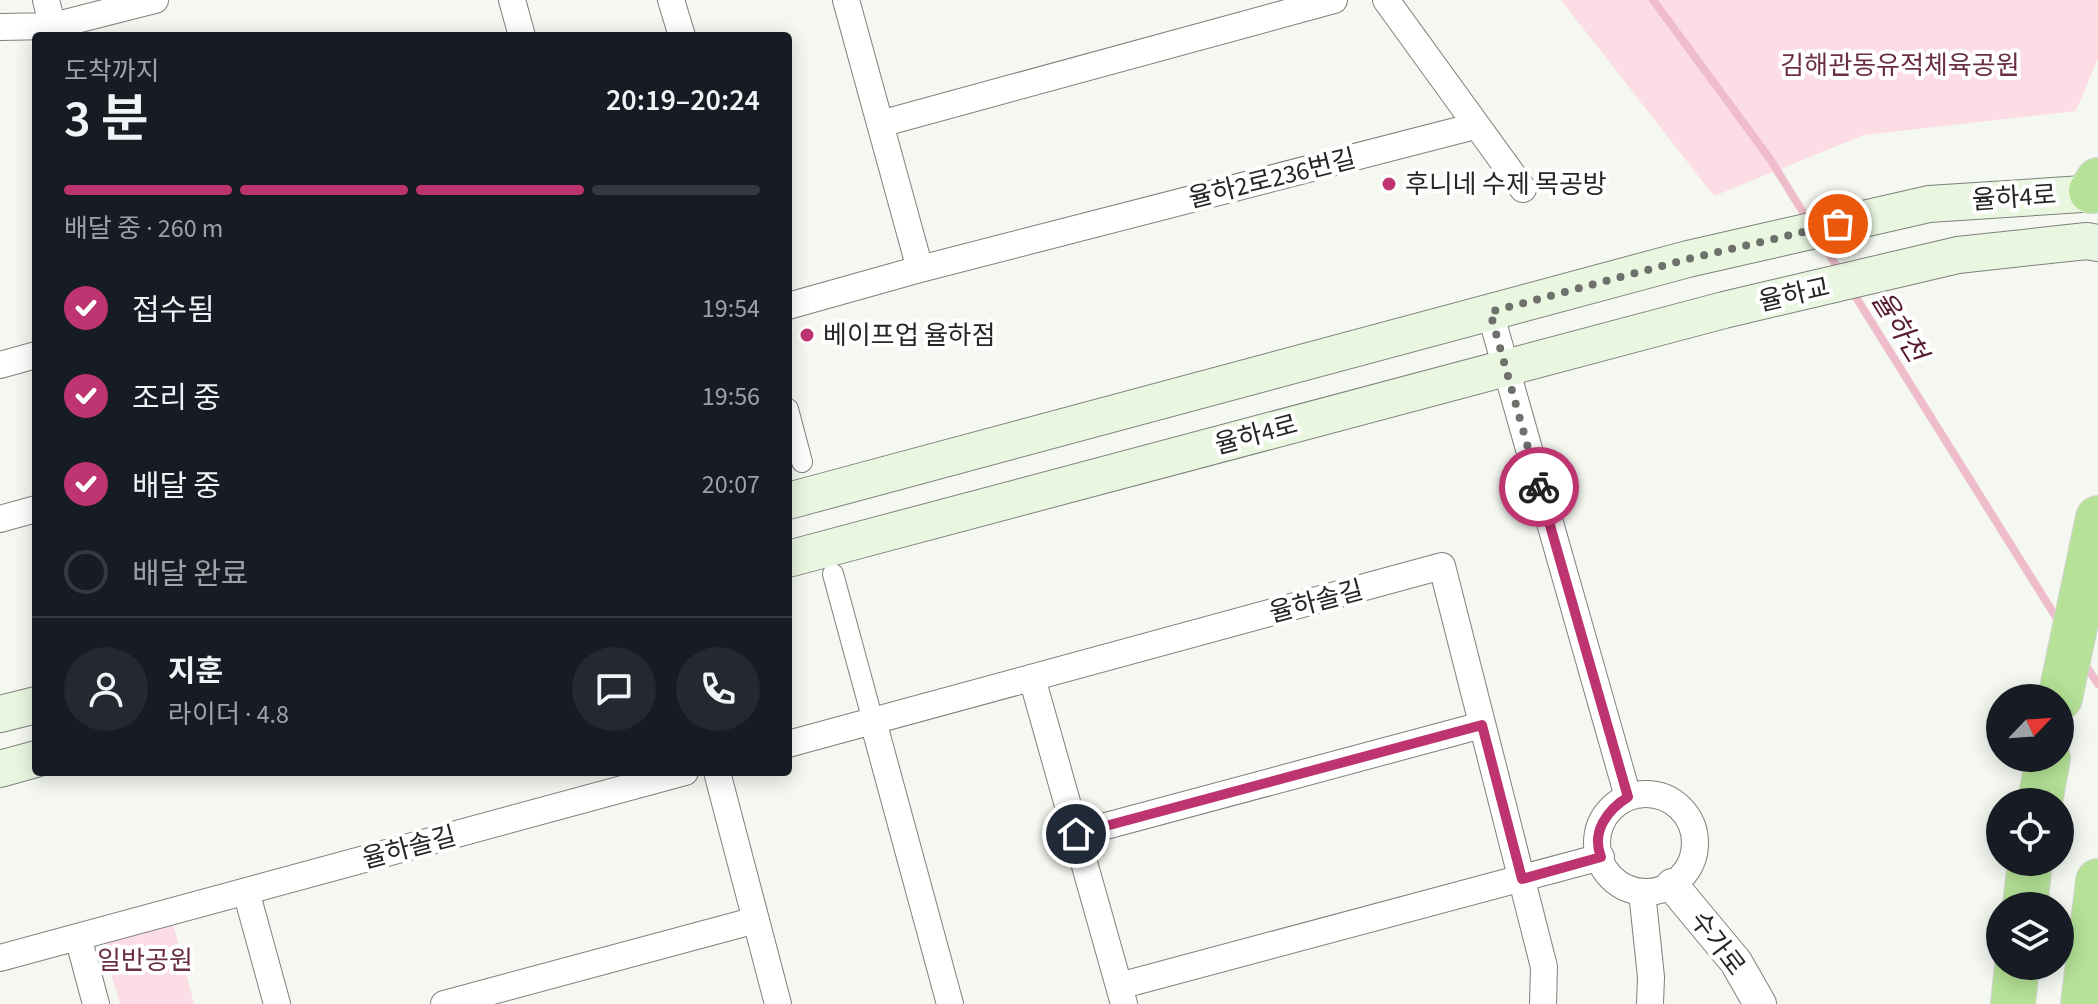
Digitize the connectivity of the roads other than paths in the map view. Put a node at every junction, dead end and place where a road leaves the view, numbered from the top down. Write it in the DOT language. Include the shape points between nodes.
graph roads {
  1 [pos="46,0"];
  2 [pos="155,0"];
  3 [pos="512,0"];
  4 [pos="671,0"];
  5 [pos="846,0"];
  6 [pos="1334,0"];
  7 [pos="1386,0"];
  8 [pos="0,27"];
  9 [pos="54,31"];
  10 [pos="521,32"];
  11 [pos="681,32"];
  12 [pos="880,124"];
  13 [pos="1475,126"];
  14 [pos="2096,188"];
  15 [pos="1523,189"];
  16 [pos="2098,243"];
  17 [pos="1958,255"];
  18 [pos="920,269"];
  19 [pos="792,305"];
  20 [pos="1724,310"];
  21 [pos="1490,312"];
  22 [pos="32,356"];
  23 [pos="0,365"];
  24 [pos="1505,368"];
  25 [pos="792,424"];
  26 [pos="802,462"];
  27 [pos="792,500"];
  28 [pos="32,510"];
  29 [pos="2098,518"];
  30 [pos="0,519"];
  31 [pos="792,558"];
  32 [pos="833,574"];
  33 [pos="1032,678"];
  34 [pos="2063,684"];
  35 [pos="32,706"];
  36 [pos="0,714"];
  37 [pos="873,721"];
  38 [pos="1482,725"];
  39 [pos="792,743"];
  40 [pos="32,760"];
  41 [pos="0,769"];
  42 [pos="670,776"];
  43 [pos="718,776"];
  44 [pos="1628,797"];
  45 [pos="1076,834"];
  46 [pos="1601,857"];
  47 [pos="1522,879"];
  48 [pos="2098,881"];
  49 [pos="1657,888"];
  50 [pos="246,891"];
  51 [pos="756,920"];
  52 [pos="78,937"];
  53 [pos="0,958"];
  54 [pos="2016,980"];
  55 [pos="1122,995"];
  56 [pos="96,1004"];
  57 [pos="277,1004"];
  58 [pos="444,1004"];
  59 [pos="778,1004"];
  60 [pos="950,1004"];
  61 [pos="1543,1004"];
  62 [pos="1650,1004"];
  63 [pos="1760,1004"];
  64 [pos="2013,1004"];
  65 [pos="2083,1004"];
  1 -- 9 [label="street"];
  2 -- 9 [label="street"];
  3 -- 10 [label="street"];
  4 -- 11 [label="street"];
  5 -- 12 [label="street"];
  6 -- 12 [label="street"];
  7 -- 13 [label="street"];
  8 -- 9 [label="street"];
  12 -- 18 [label="street"];
  13 -- 15 [label="street"];
  13 -- 18 [label="street, 율하2로236번길"];
  14 -- 21 [label="main road, 율하4로" via="1929,204 1688,259"];
  16 -- 17 [label="main road, 율하4로"];
  17 -- 20 [label="main road, 율하교"];
  18 -- 19 [label="street, 율하2로236번길"];
  20 -- 24 [label="main road, 율하4로"];
  21 -- 24 [label="street"];
  21 -- 27 [label="main road"];
  22 -- 23 [label="street"];
  24 -- 31 [label="main road, 율하4로"];
  24 -- 44 [label="street"];
  25 -- 26 [label="street"];
  28 -- 30 [label="street"];
  29 -- 34 [label="highway"];
  32 -- 37 [label="street"];
  33 -- 37 [label="street, 율하솔길"];
  33 -- 38 [label="street, 율하솔길" via="1442,566"];
  33 -- 45 [label="street"];
  35 -- 36 [label="main road"];
  37 -- 39 [label="street, 율하솔길"];
  37 -- 60 [label="street"];
  38 -- 45 [label="street"];
  38 -- 47 [label="street, 율하솔길"];
  40 -- 41 [label="main road"];
  42 -- 50 [label="street, 율하솔길"];
  43 -- 51 [label="street"];
  44 -- 46 [label="street" via="1604,819 1598,834"];
  44 -- 49 [label="street" via="1660,796 1675,803 1693,829 1692,861 1684,874"];
  45 -- 55 [label="street"];
  46 -- 47 [label="street"];
  46 -- 49 [label="street" via="1626,888"];
  47 -- 55 [label="street"];
  47 -- 61 [label="street, 율하솔길" via="1544,967"];
  48 -- 65 [label="highway"];
  49 -- 62 [label="street"];
  49 -- 63 [label="street, 수가로" via="1736,962"];
  50 -- 52 [label="street, 율하솔길"];
  50 -- 57 [label="street"];
  51 -- 58 [label="street"];
  51 -- 59 [label="street"];
  52 -- 53 [label="street, 율하솔길"];
  52 -- 56 [label="street"];
  54 -- 64 [label="highway"];
}
